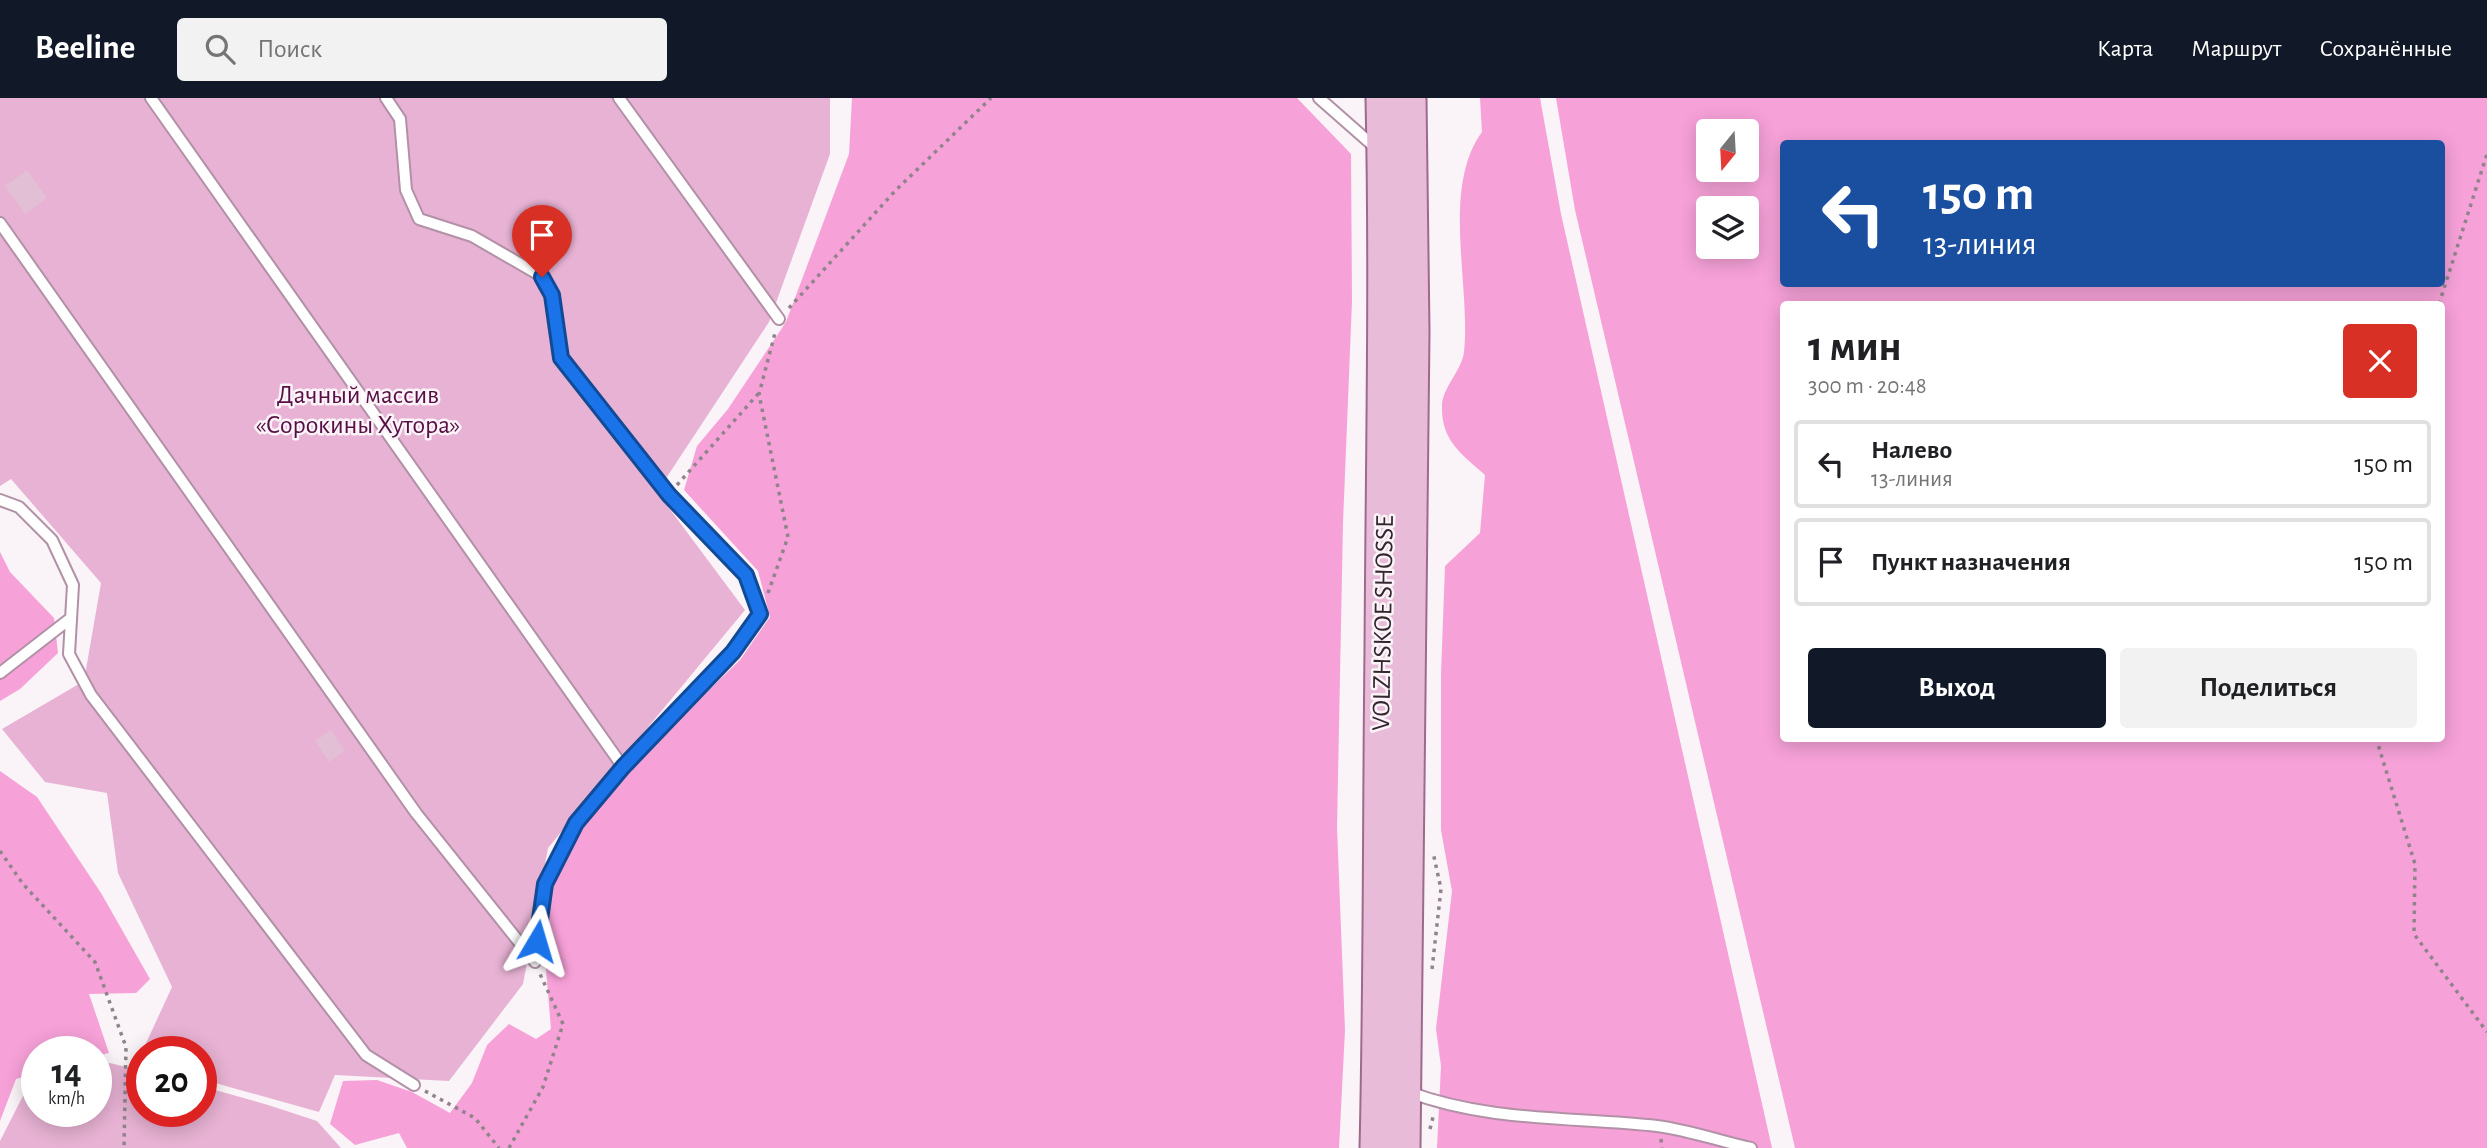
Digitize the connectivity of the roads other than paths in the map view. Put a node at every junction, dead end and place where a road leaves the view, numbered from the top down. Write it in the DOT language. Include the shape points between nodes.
graph roads {
  1 [pos="151,98"];
  2 [pos="386,98"];
  3 [pos="619,98"];
  4 [pos="1319,98"];
  5 [pos="1383,98"];
  6 [pos="1409,98"];
  7 [pos="1384,155"];
  8 [pos="0,223"];
  9 [pos="779,318"];
  10 [pos="0,500"];
  11 [pos="71,618"];
  12 [pos="0,673"];
  13 [pos="623,767"];
  14 [pos="414,1085"];
  15 [pos="1404,1089"];
  16 [pos="1377,1148"];
  17 [pos="1404,1148"];
  18 [pos="1751,1148"];
  1 -- 13 [label="lane"];
  2 -- 13 [label="lane" via="400,119 406,190 419,219 472,236 542,277 552,295 561,358 669,495 746,575 760,614 733,652"];
  3 -- 9 [label="lane"];
  4 -- 7 [label="lane"];
  5 -- 7 [label="main road, VOLZHSKOE SHOSSE"];
  6 -- 15 [label="main road, VOLZHSKOE SHOSSE" via="1412,332"];
  7 -- 16 [label="main road, VOLZHSKOE SHOSSE"];
  8 -- 13 [label="lane" via="416,813 535,962 545,884 576,823"];
  10 -- 11 [label="lane" via="19,508 52,540 73,585"];
  11 -- 12 [label="lane"];
  11 -- 14 [label="lane" via="69,654 92,695 366,1055"];
  15 -- 17 [label="main road, VOLZHSKOE SHOSSE"];
  15 -- 18 [label="lane" via="1431,1100 1509,1115 1660,1126"];
}
